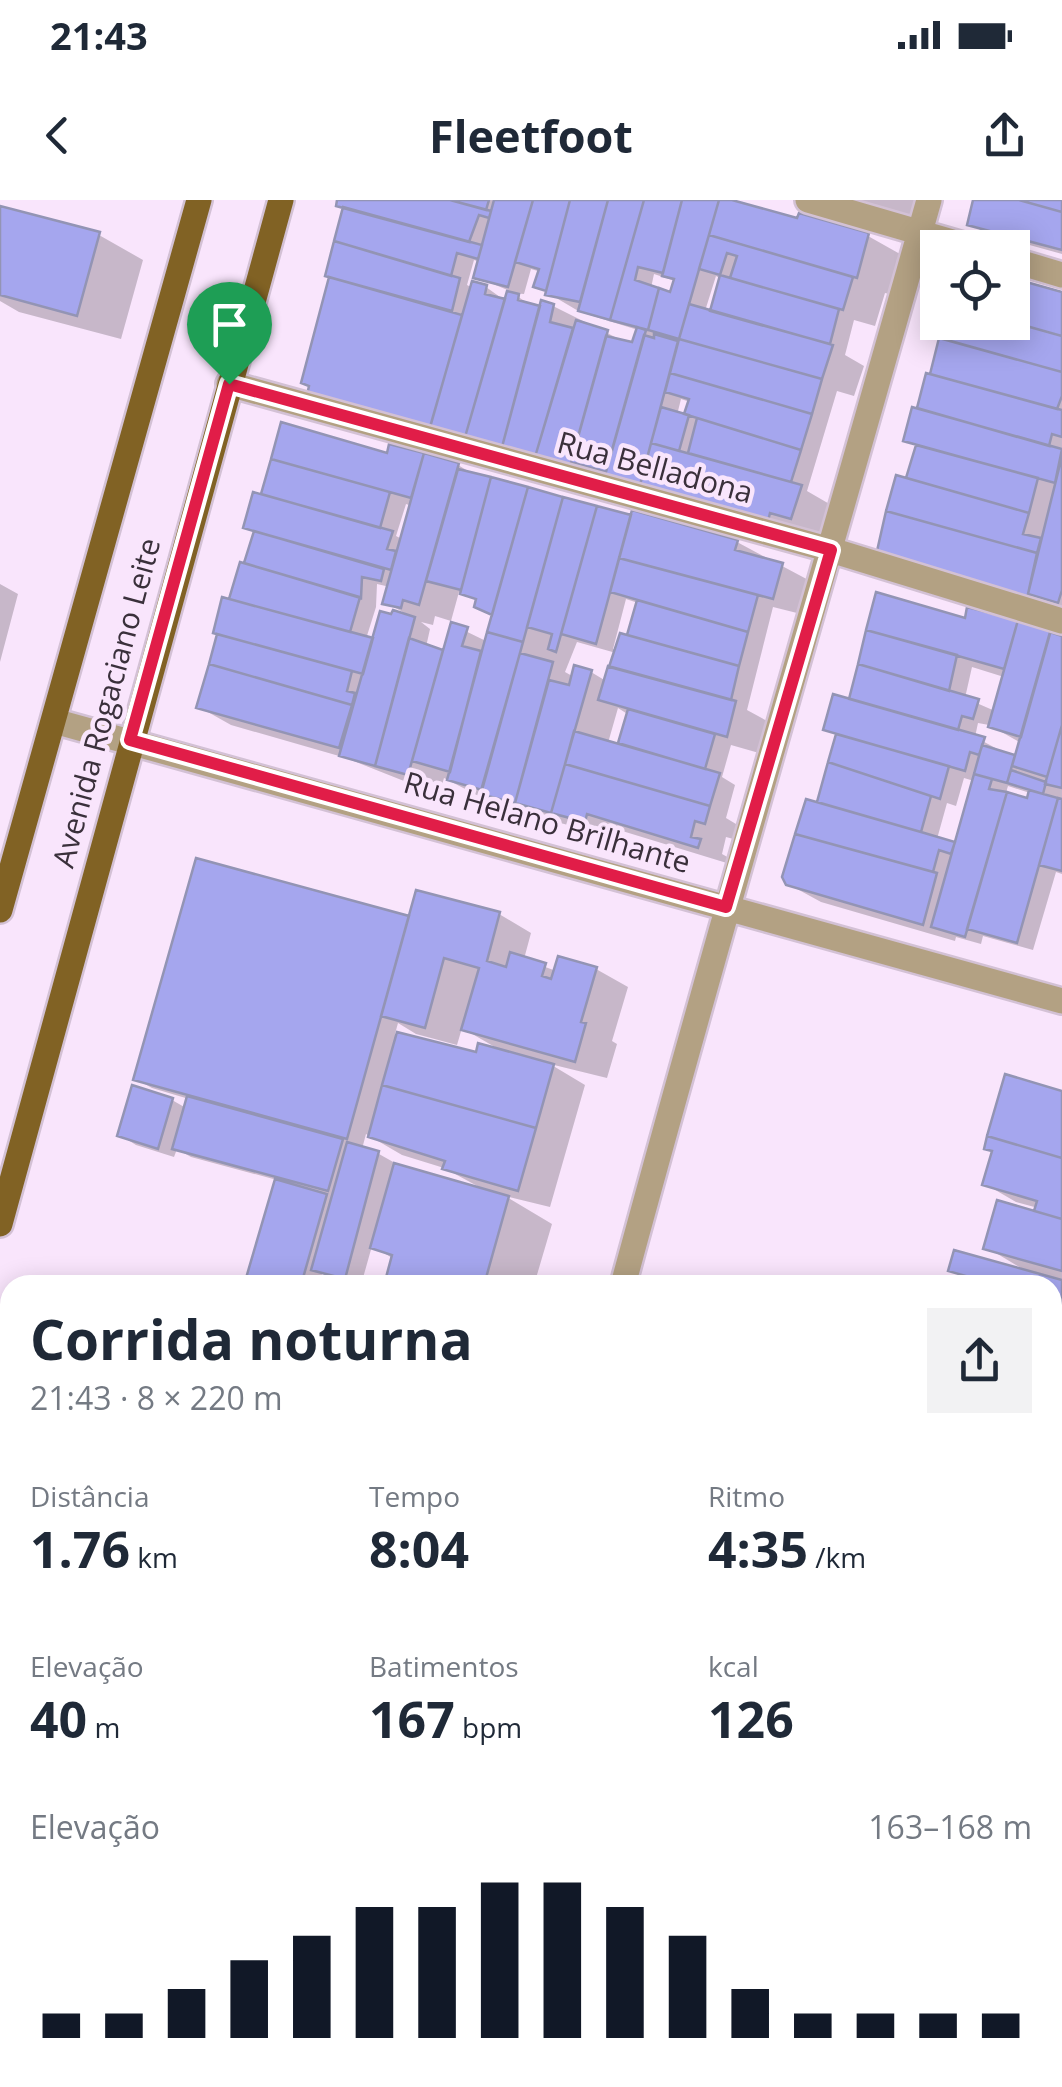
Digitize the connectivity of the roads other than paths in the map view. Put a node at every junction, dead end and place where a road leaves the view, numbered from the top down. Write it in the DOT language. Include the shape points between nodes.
graph roads {
  1 [pos="198,200"];
  2 [pos="280,200"];
  3 [pos="808,200"];
  4 [pos="929,200"];
  5 [pos="920,230"];
  6 [pos="920,231"];
  7 [pos="1030,265"];
  8 [pos="1062,275"];
  9 [pos="229,384"];
  10 [pos="831,550"];
  11 [pos="1062,621"];
  12 [pos="54,721"];
  13 [pos="130,740"];
  14 [pos="726,907"];
  15 [pos="0,910"];
  16 [pos="1062,1001"];
  17 [pos="0,1224"];
  18 [pos="625,1275"];
  1 -- 12 [label="main road, Avenida Rogaciano Leite"];
  2 -- 9 [label="main road, Avenida Rogaciano Leite"];
  3 -- 6 [label="street"];
  4 -- 5 [label="street"];
  6 -- 10 [label="street"];
  7 -- 8 [label="street"];
  9 -- 10 [label="street, Rua Belladona"];
  9 -- 13 [label="main road, Avenida Rogaciano Leite"];
  10 -- 11 [label="street, Rua Belladona"];
  10 -- 14 [label="street"];
  12 -- 13 [label="street, Rua Helano Brilhante"];
  12 -- 15 [label="main road, Avenida Rogaciano Leite"];
  13 -- 14 [label="street, Rua Helano Brilhante"];
  13 -- 17 [label="main road, Avenida Rogaciano Leite"];
  14 -- 16 [label="street, Rua Helano Brilhante"];
  14 -- 18 [label="street"];
}
